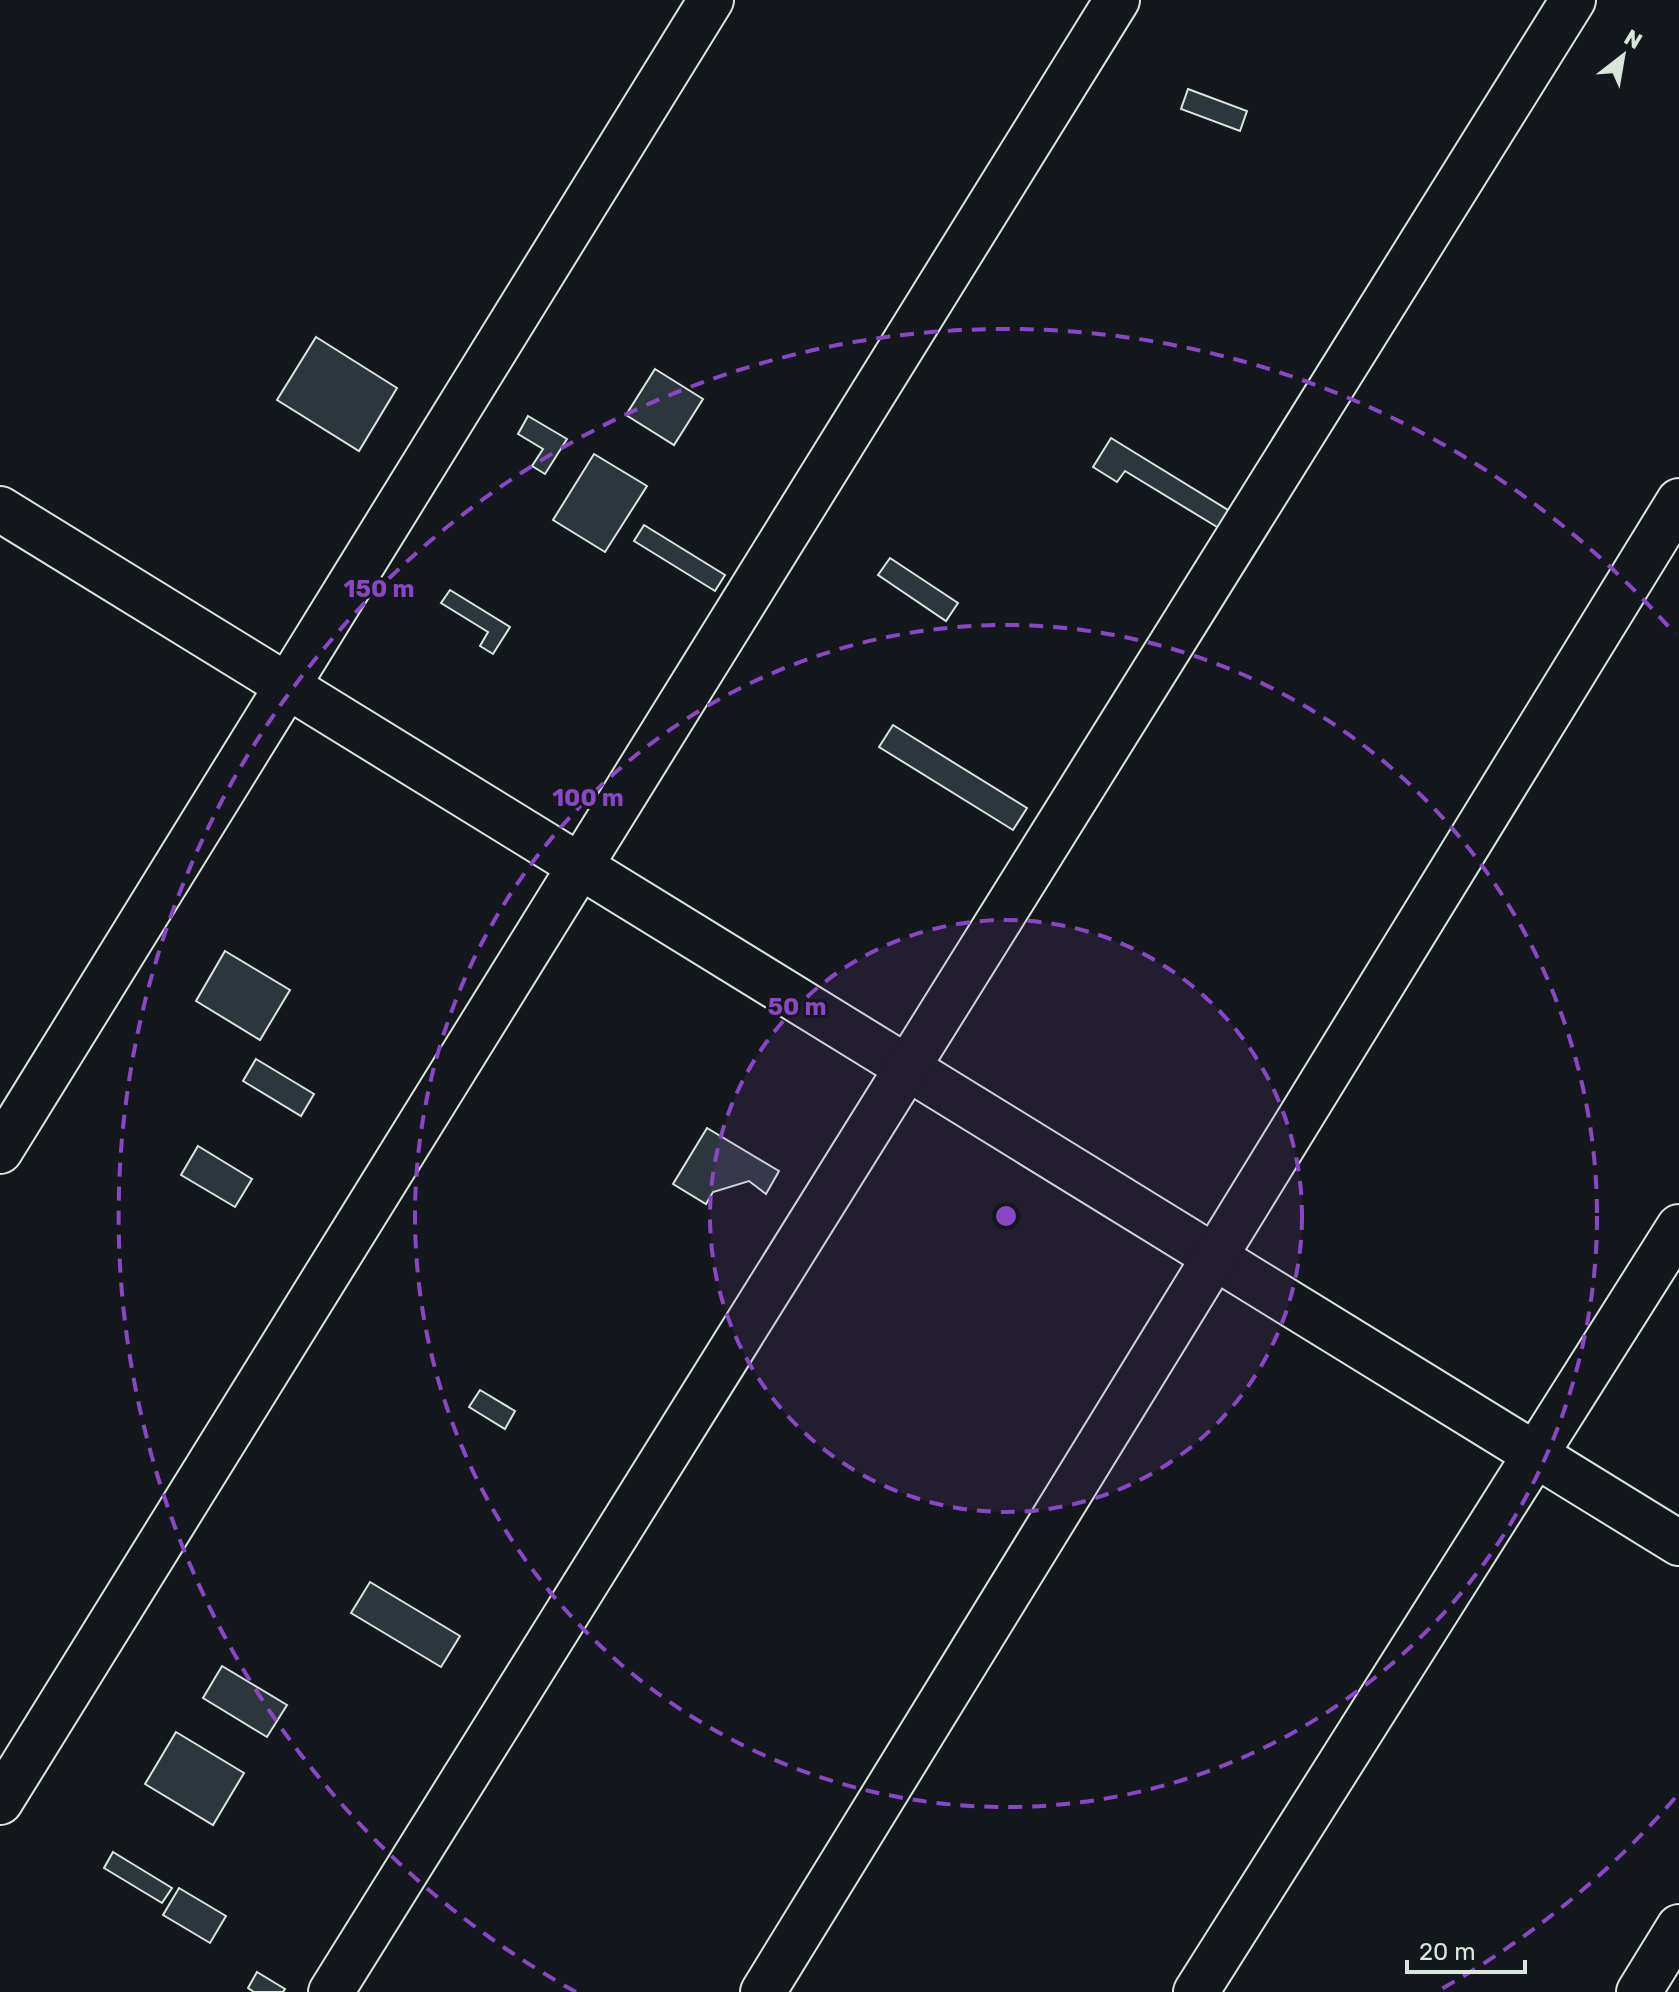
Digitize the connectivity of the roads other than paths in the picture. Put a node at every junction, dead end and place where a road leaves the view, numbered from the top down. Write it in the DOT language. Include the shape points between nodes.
graph roads {
  1 [pos="711,0"];
  2 [pos="1117,0"];
  3 [pos="1573,0"];
  4 [pos="1679,501"];
  5 [pos="0,509"];
  6 [pos="288,686"];
  7 [pos="580,867"];
  8 [pos="907,1068"];
  9 [pos="0,1151"];
  10 [pos="1679,1227"];
  11 [pos="1213,1257"];
  12 [pos="1537,1456"];
  13 [pos="1679,1543"];
  14 [pos="0,1802"];
  15 [pos="1679,1927"];
  16 [pos="331,1992"];
  17 [pos="763,1992"];
  18 [pos="1196,1992"];
  19 [pos="1639,1992"];
  1 -- 6 [label="street"];
  2 -- 7 [label="street"];
  3 -- 8 [label="street"];
  4 -- 11 [label="street"];
  5 -- 6 [label="street"];
  6 -- 7 [label="street"];
  6 -- 9 [label="street"];
  7 -- 8 [label="street"];
  7 -- 14 [label="street"];
  8 -- 11 [label="street"];
  8 -- 16 [label="street"];
  10 -- 12 [label="street"];
  11 -- 12 [label="street"];
  11 -- 17 [label="street"];
  12 -- 13 [label="street"];
  12 -- 18 [label="street"];
  15 -- 19 [label="street"];
}
